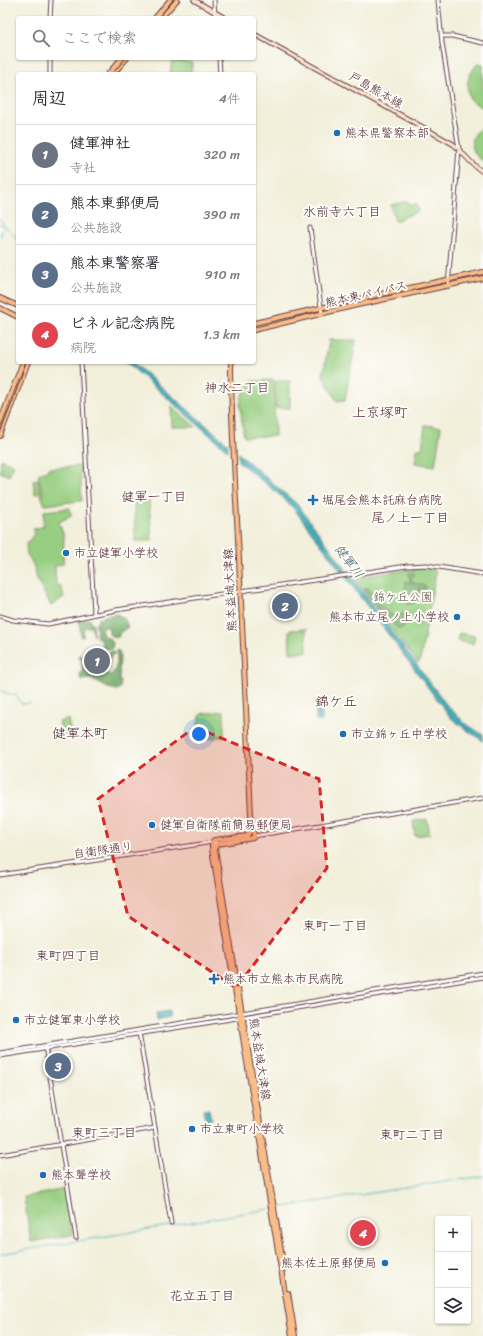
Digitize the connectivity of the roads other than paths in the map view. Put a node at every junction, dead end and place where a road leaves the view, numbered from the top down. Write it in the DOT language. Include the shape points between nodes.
graph roads {
  1 [pos="51,0"];
  2 [pos="170,0"];
  3 [pos="177,0"];
  4 [pos="194,0"];
  5 [pos="214,0"];
  6 [pos="438,0"];
  7 [pos="215,13"];
  8 [pos="50,16"];
  9 [pos="157,16"];
  10 [pos="164,16"];
  11 [pos="216,16"];
  12 [pos="221,16"];
  13 [pos="256,35"];
  14 [pos="442,36"];
  15 [pos="483,43"];
  16 [pos="50,60"];
  17 [pos="120,60"];
  18 [pos="125,60"];
  19 [pos="219,60"];
  20 [pos="50,72"];
  21 [pos="110,72"];
  22 [pos="115,72"];
  23 [pos="220,72"];
  24 [pos="459,149"];
  25 [pos="483,172"];
  26 [pos="310,228"];
  27 [pos="483,272"];
  28 [pos="483,278"];
  29 [pos="448,280"];
  30 [pos="448,286"];
  31 [pos="0,298"];
  32 [pos="16,305"];
  33 [pos="0,308"];
  34 [pos="321,308"];
  35 [pos="322,314"];
  36 [pos="16,316"];
  37 [pos="256,323"];
  38 [pos="256,330"];
  39 [pos="22,364"];
  40 [pos="27,364"];
  41 [pos="81,364"];
  42 [pos="231,364"];
  43 [pos="0,422"];
  44 [pos="0,436"];
  45 [pos="483,574"];
  46 [pos="240,592"];
  47 [pos="94,613"];
  48 [pos="0,616"];
  49 [pos="483,798"];
  50 [pos="251,816"];
  51 [pos="247,836"];
  52 [pos="254,836"];
  53 [pos="210,843"];
  54 [pos="218,844"];
  55 [pos="0,875"];
  56 [pos="483,973"];
  57 [pos="483,977"];
  58 [pos="241,1015"];
  59 [pos="139,1029"];
  60 [pos="139,1034"];
  61 [pos="45,1046"];
  62 [pos="0,1054"];
  63 [pos="155,1128"];
  64 [pos="60,1145"];
  65 [pos="0,1155"];
  66 [pos="171,1223"];
  67 [pos="76,1238"];
  68 [pos="292,1336"];
  69 [pos="295,1336"];
  1 -- 8 [label="street"];
  2 -- 9 [label="main road"];
  3 -- 10 [label="main road"];
  4 -- 7 [label="main road"];
  5 -- 7 [label="street"];
  6 -- 14 [label="street"];
  7 -- 11 [label="street"];
  7 -- 12 [label="main road"];
  13 -- 24 [label="main road, 戸島熊本線"];
  14 -- 15 [label="street"];
  14 -- 24 [label="street"];
  16 -- 20 [label="street"];
  17 -- 21 [label="main road"];
  18 -- 22 [label="main road"];
  19 -- 23 [label="street"];
  24 -- 25 [label="main road, 戸島熊本線"];
  24 -- 29 [label="street"];
  26 -- 34 [label="street"];
  27 -- 29 [label="main road, 熊本東バイパス"];
  28 -- 30 [label="main road, 熊本東バイパス"];
  29 -- 30 [label="street"];
  29 -- 34 [label="main road, 熊本東バイパス"];
  30 -- 35 [label="main road, 熊本東バイパス"];
  31 -- 32 [label="main road"];
  33 -- 36 [label="main road"];
  34 -- 35 [label="street"];
  34 -- 37 [label="main road, 熊本東バイパス"];
  35 -- 38 [label="main road, 熊本東バイパス"];
  39 -- 43 [label="main road"];
  40 -- 44 [label="main road"];
  41 -- 47 [label="street"];
  42 -- 46 [label="main road, 熊本益城大津線"];
  45 -- 46 [label="street" via="419,565"];
  46 -- 47 [label="street"];
  46 -- 50 [label="main road, 熊本益城大津線"];
  47 -- 48 [label="street" via="48,624"];
  49 -- 52 [label="street"];
  50 -- 51 [label="main road, 熊本益城大津線" via="251,830"];
  50 -- 52 [label="main road, 熊本益城大津線"];
  51 -- 52 [label="main road"];
  51 -- 53 [label="main road" via="218,839"];
  52 -- 54 [label="main road" via="251,840"];
  53 -- 54 [label="street"];
  53 -- 55 [label="street, 自衛隊通り"];
  53 -- 58 [label="main road, 熊本益城大津線"];
  54 -- 58 [label="main road, 熊本益城大津線" via="215,848"];
  56 -- 58 [label="street"];
  57 -- 58 [label="street"];
  58 -- 59 [label="street"];
  58 -- 60 [label="street"];
  58 -- 68 [label="main road, 熊本益城大津線"];
  58 -- 69 [label="main road, 熊本益城大津線"];
  59 -- 60 [label="street"];
  59 -- 61 [label="street"];
  60 -- 61 [label="street"];
  60 -- 63 [label="street"];
  61 -- 62 [label="street"];
  61 -- 64 [label="street"];
  63 -- 64 [label="street"];
  63 -- 66 [label="street"];
  64 -- 65 [label="street"];
  64 -- 67 [label="street"];
}
